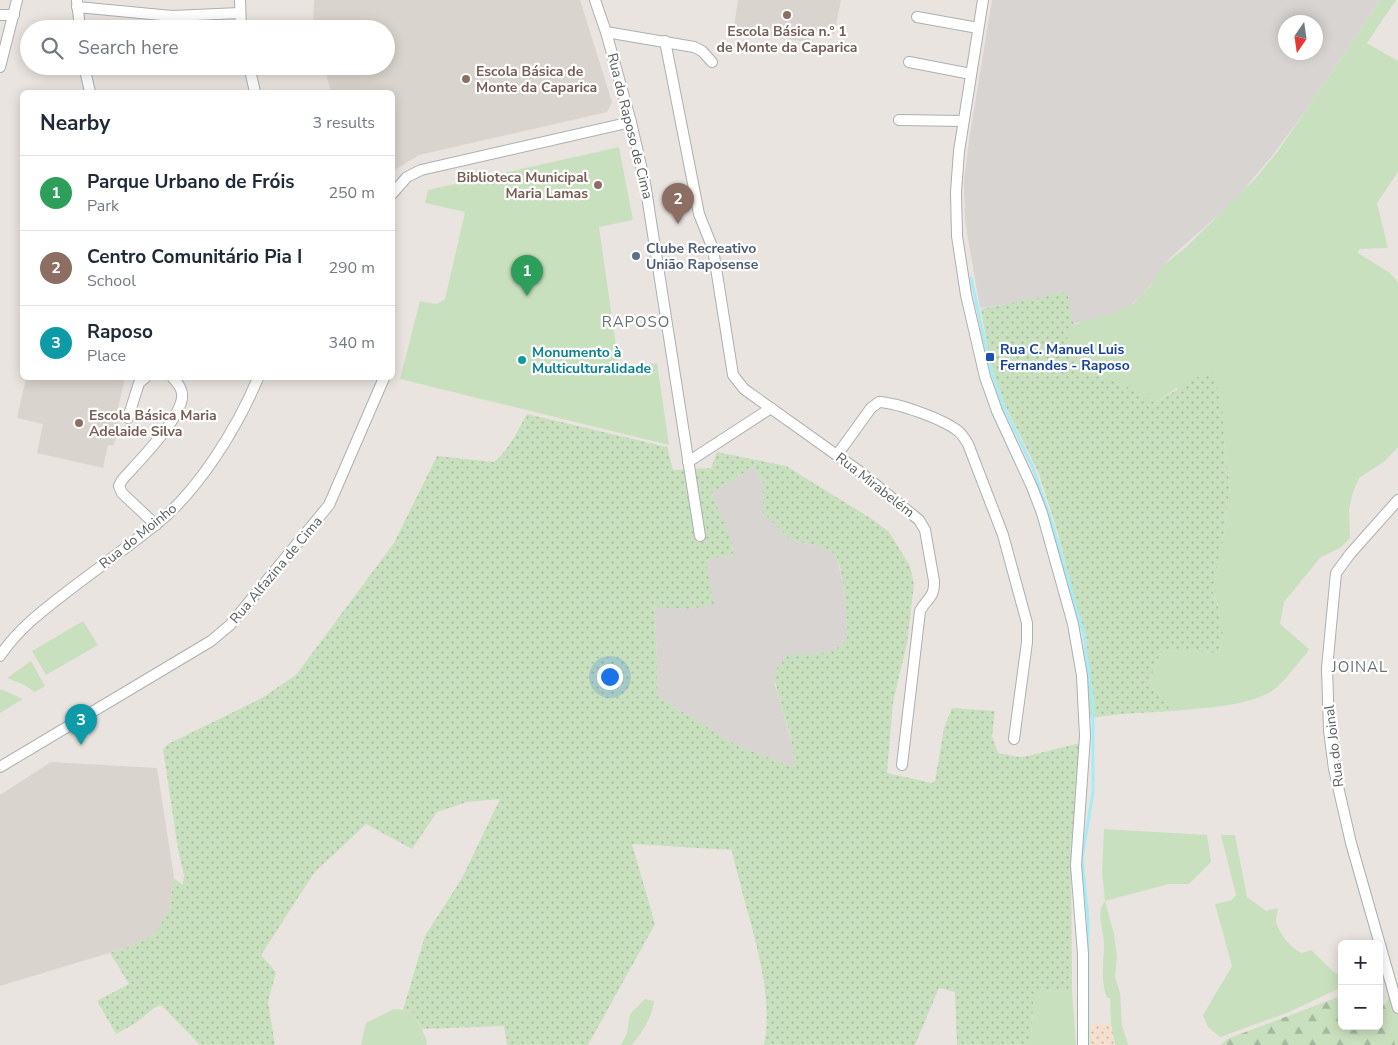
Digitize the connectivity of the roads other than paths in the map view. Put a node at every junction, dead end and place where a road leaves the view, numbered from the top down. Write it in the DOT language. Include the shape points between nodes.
graph roads {
  1 [pos="17,0"];
  2 [pos="240,0"];
  3 [pos="596,0"];
  4 [pos="983,0"];
  5 [pos="77,3"];
  6 [pos="240,13"];
  7 [pos="0,15"];
  8 [pos="14,15"];
  9 [pos="917,17"];
  10 [pos="79,20"];
  11 [pos="240,20"];
  12 [pos="978,28"];
  13 [pos="606,32"];
  14 [pos="665,41"];
  15 [pos="712,62"];
  16 [pos="908,62"];
  17 [pos="0,67"];
  18 [pos="971,74"];
  19 [pos="86,75"];
  20 [pos="250,75"];
  21 [pos="90,90"];
  22 [pos="254,90"];
  23 [pos="899,120"];
  24 [pos="963,121"];
  25 [pos="631,122"];
  26 [pos="395,191"];
  27 [pos="143,380"];
  28 [pos="175,380"];
  29 [pos="257,380"];
  30 [pos="383,380"];
  31 [pos="771,408"];
  32 [pos="128,418"];
  33 [pos="837,455"];
  34 [pos="688,462"];
  35 [pos="1398,500"];
  36 [pos="156,525"];
  37 [pos="700,536"];
  38 [pos="0,656"];
  39 [pos="1014,738"];
  40 [pos="902,766"];
  41 [pos="0,768"];
  42 [pos="1398,1008"];
  43 [pos="1083,1045"];
  1 -- 8 [label="street"];
  2 -- 6 [label="street"];
  3 -- 13 [label="street, Rua do Raposo de Cima"];
  4 -- 12 [label="street"];
  5 -- 6 [label="street" via="172,16"];
  5 -- 10 [label="street"];
  6 -- 11 [label="street"];
  7 -- 8 [label="street"];
  8 -- 17 [label="street"];
  9 -- 12 [label="street"];
  12 -- 18 [label="street"];
  13 -- 14 [label="street"];
  13 -- 25 [label="street, Rua do Raposo de Cima"];
  14 -- 15 [label="street" via="694,47"];
  14 -- 31 [label="street" via="699,214 713,249 731,370 740,385"];
  16 -- 18 [label="street"];
  18 -- 24 [label="street"];
  19 -- 21 [label="street"];
  20 -- 22 [label="street"];
  23 -- 24 [label="street"];
  24 -- 43 [label="street" via="956,201 957,236 966,295 990,395 1042,512 1073,624 1082,676 1086,736 1076,865 1084,954"];
  25 -- 26 [label="street" via="421,170 407,177"];
  25 -- 34 [label="street, Rua do Raposo de Cima" via="649,208"];
  27 -- 32 [label="street"];
  28 -- 36 [label="street" via="182,391 180,407 154,445 119,486 122,494"];
  29 -- 36 [label="street, Rua do Moinho" via="228,436 191,489"];
  30 -- 41 [label="street, Rua Alfazina de Cima" via="329,505 230,626 211,641"];
  31 -- 33 [label="street, Rua Mirabelém"];
  31 -- 34 [label="street"];
  33 -- 39 [label="street" via="871,408 879,402 899,405 960,432 1004,535 1027,623"];
  33 -- 40 [label="street, Rua Mirabelém" via="915,516 923,524 926,535 934,589 920,611"];
  34 -- 37 [label="street, Rua do Raposo de Cima"];
  35 -- 42 [label="street, Rua do Joinal" via="1336,573 1327,668 1334,769 1351,843"];
  36 -- 38 [label="street, Rua do Moinho" via="28,622"];
}
